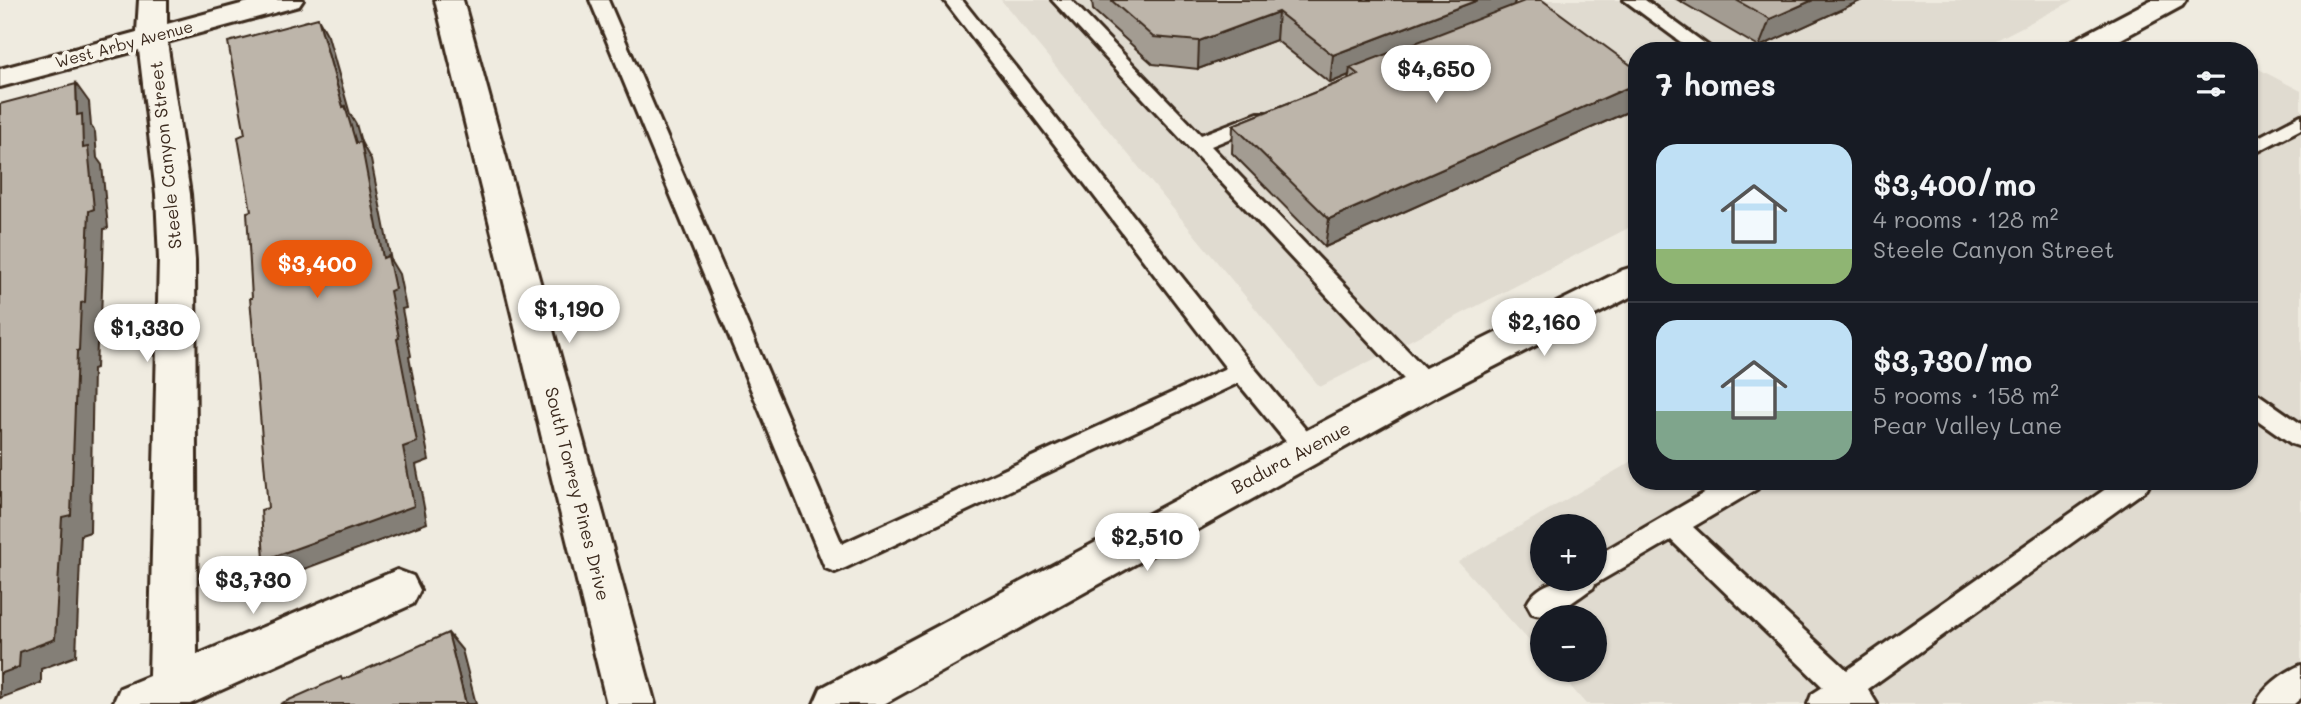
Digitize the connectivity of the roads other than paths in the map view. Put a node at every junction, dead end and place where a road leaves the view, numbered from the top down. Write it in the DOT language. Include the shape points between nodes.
graph roads {
  1 [pos="289,0"];
  2 [pos="449,0"];
  3 [pos="599,0"];
  4 [pos="953,0"];
  5 [pos="1062,0"];
  6 [pos="1633,0"];
  7 [pos="2172,0"];
  8 [pos="152,18"];
  9 [pos="1693,42"];
  10 [pos="2094,42"];
  11 [pos="0,78"];
  12 [pos="1288,108"];
  13 [pos="2301,121"];
  14 [pos="1197,144"];
  15 [pos="2258,145"];
  16 [pos="1628,283"];
  17 [pos="1242,371"];
  18 [pos="1425,386"];
  19 [pos="2258,407"];
  20 [pos="2301,437"];
  21 [pos="1307,449"];
  22 [pos="1733,490"];
  23 [pos="2126,490"];
  24 [pos="1673,525"];
  25 [pos="1607,564"];
  26 [pos="397,590"];
  27 [pos="1563,591"];
  28 [pos="1542,604"];
  29 [pos="2301,679"];
  30 [pos="155,696"];
  31 [pos="1843,699"];
  32 [pos="631,704"];
  33 [pos="838,704"];
  34 [pos="2271,704"];
  1 -- 8 [label="street, West Arby Avenue"];
  2 -- 32 [label="street, South Torrey Pines Drive"];
  3 -- 17 [label="lane" via="835,560"];
  4 -- 17 [label="lane"];
  5 -- 14 [label="lane"];
  6 -- 9 [label="lane"];
  7 -- 10 [label="street"];
  8 -- 11 [label="street, West Arby Avenue"];
  8 -- 30 [label="street, Steele Canyon Street" via="177,260"];
  12 -- 14 [label="lane"];
  13 -- 15 [label="lane"];
  14 -- 18 [label="lane"];
  16 -- 18 [label="street, Badura Avenue"];
  17 -- 21 [label="lane"];
  18 -- 21 [label="street, Badura Avenue"];
  19 -- 20 [label="lane"];
  21 -- 33 [label="street, Badura Avenue"];
  22 -- 24 [label="lane"];
  23 -- 31 [label="lane"];
  24 -- 25 [label="lane"];
  24 -- 31 [label="lane"];
  26 -- 30 [label="street"];
  27 -- 28 [label="lane"];
  29 -- 34 [label="lane"];
}
